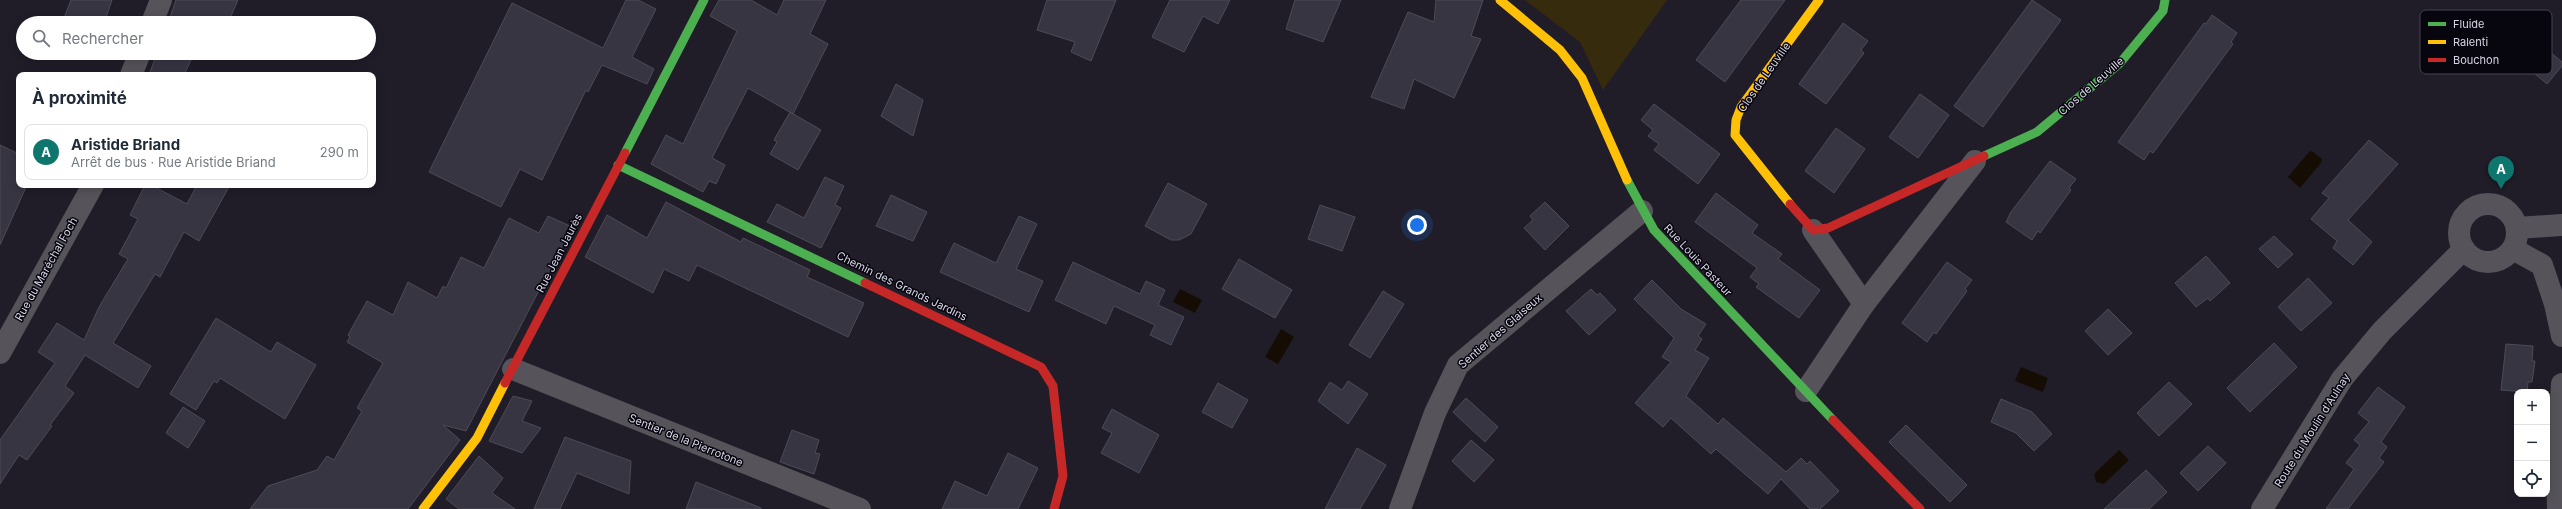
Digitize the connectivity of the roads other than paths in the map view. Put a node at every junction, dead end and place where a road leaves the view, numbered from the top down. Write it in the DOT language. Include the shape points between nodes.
graph roads {
  1 [pos="161,0"];
  2 [pos="704,0"];
  3 [pos="1500,0"];
  4 [pos="1819,0"];
  5 [pos="2165,0"];
  6 [pos="155,16"];
  7 [pos="137,60"];
  8 [pos="132,72"];
  9 [pos="1974,161"];
  10 [pos="618,165"];
  11 [pos="91,188"];
  12 [pos="1642,211"];
  13 [pos="2562,225"];
  14 [pos="2517,228"];
  15 [pos="1813,230"];
  16 [pos="2464,249"];
  17 [pos="2512,249"];
  18 [pos="1864,304"];
  19 [pos="2562,336"];
  20 [pos="0,353"];
  21 [pos="513,369"];
  22 [pos="2562,384"];
  23 [pos="1806,391"];
  24 [pos="423,509"];
  25 [pos="860,509"];
  26 [pos="1054,509"];
  27 [pos="1400,509"];
  28 [pos="1920,509"];
  29 [pos="2262,509"];
  30 [pos="2558,509"];
  1 -- 6 [label="street"];
  2 -- 10 [label="street, Rue Jean Jaurès"];
  3 -- 12 [label="street, Rue Louis Pasteur" via="1560,50 1582,78"];
  4 -- 15 [label="street, Clos de Leuville" via="1741,107 1736,120 1735,135"];
  5 -- 9 [label="street, Clos de Leuville" via="2163,11 2120,63 2037,132"];
  7 -- 8 [label="street"];
  9 -- 15 [label="street, Clos de Leuville" via="1828,228"];
  9 -- 18 [label="street, Clos de Leuville"];
  10 -- 21 [label="street, Rue Jean Jaurès"];
  10 -- 26 [label="street, Chemin des Grands Jardins" via="1041,368 1053,386 1063,476"];
  11 -- 20 [label="street, Rue du Maréchal Foch"];
  12 -- 23 [label="street, Rue Louis Pasteur" via="1654,230"];
  12 -- 27 [label="street, Sentier des Glaiseux" via="1458,365 1434,413"];
  13 -- 14 [label="street"];
  14 -- 16 [label="street" via="2513,217 2505,209 2494,205 2472,209 2464,217 2460,227"];
  14 -- 17 [label="street" via="2517,239"];
  15 -- 18 [label="street, Clos de Leuville"];
  16 -- 17 [label="street" via="2472,257 2483,262 2494,262"];
  16 -- 29 [label="street, Route du Moulin d'Aulnay" via="2382,331 2342,379"];
  17 -- 19 [label="street" via="2542,265"];
  18 -- 23 [label="street, Clos de Leuville"];
  21 -- 24 [label="street, Rue Jean Jaurès" via="477,438"];
  21 -- 25 [label="street, Sentier de la Pierrotone"];
  22 -- 30 [label="street" via="2557,468"];
  23 -- 28 [label="street, Rue Louis Pasteur"];
}
